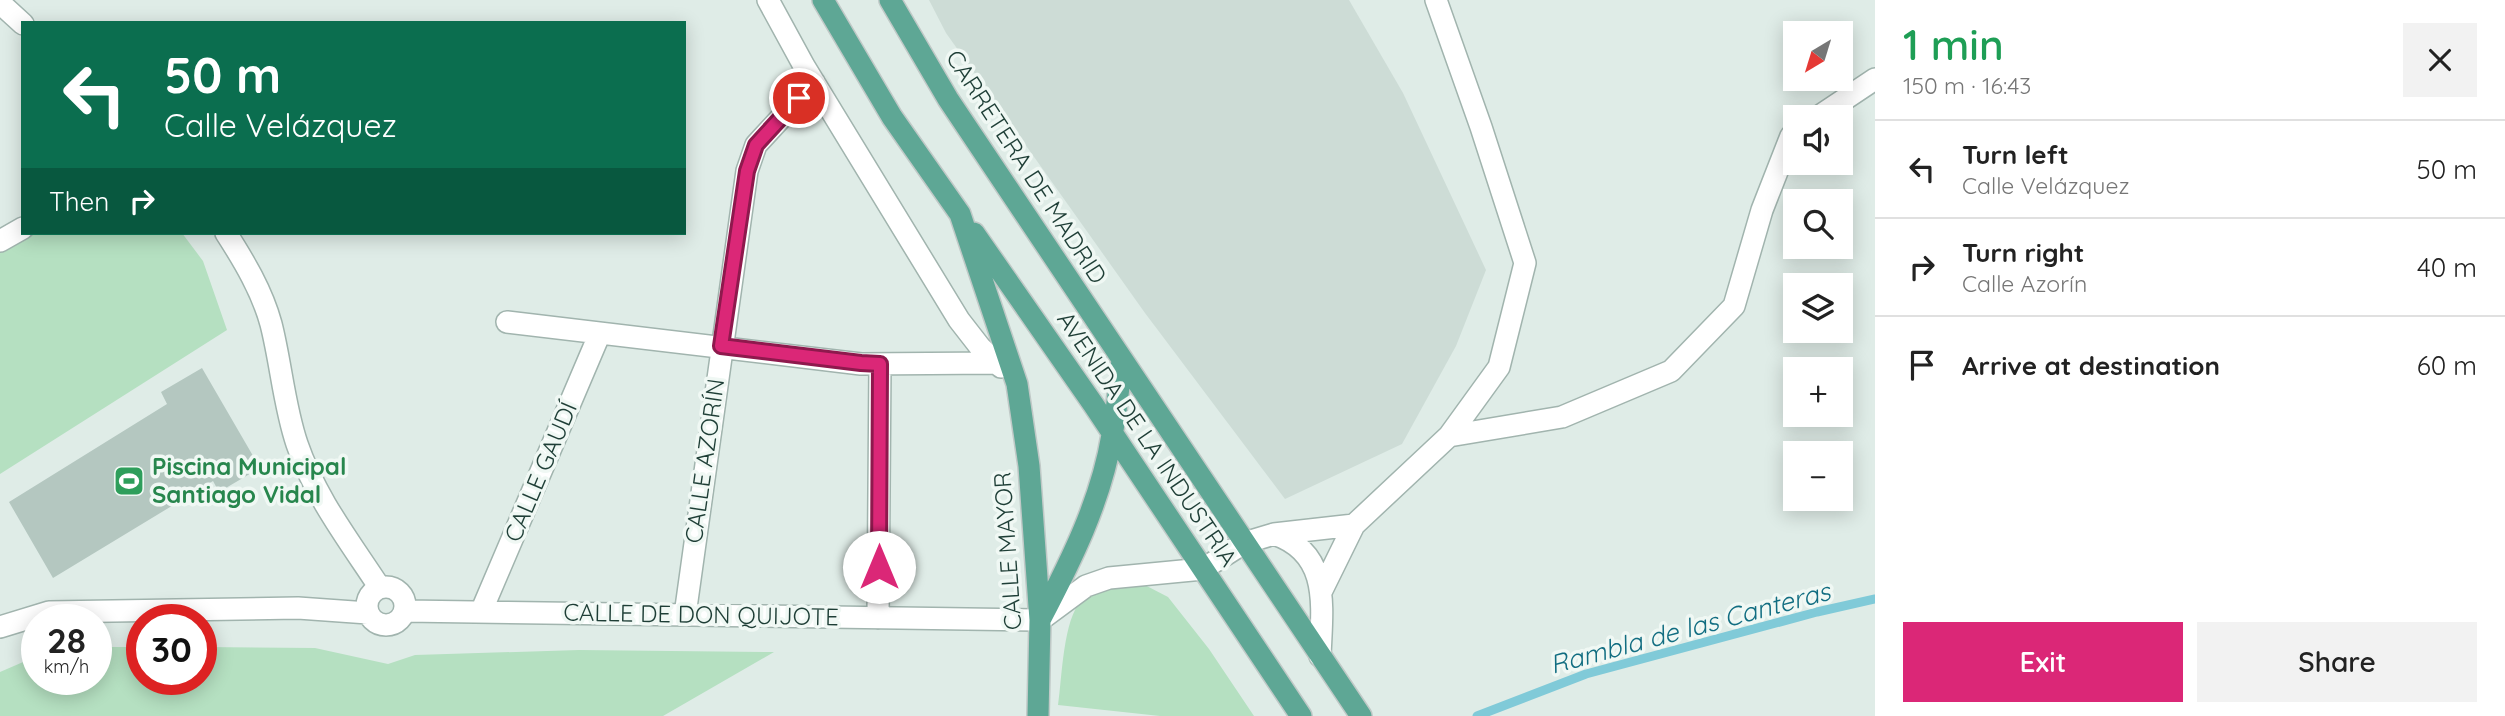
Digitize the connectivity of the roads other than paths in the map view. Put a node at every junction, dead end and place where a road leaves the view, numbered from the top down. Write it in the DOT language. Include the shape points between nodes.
graph roads {
  1 [pos="768,0"];
  2 [pos="823,0"];
  3 [pos="890,0"];
  4 [pos="1436,0"];
  5 [pos="1875,79"];
  6 [pos="814,82"];
  7 [pos="1836,105"];
  8 [pos="1783,156"];
  9 [pos="960,214"];
  10 [pos="21,229"];
  11 [pos="227,235"];
  12 [pos="0,241"];
  13 [pos="507,322"];
  14 [pos="600,333"];
  15 [pos="721,346"];
  16 [pos="1122,360"];
  17 [pos="997,363"];
  18 [pos="880,364"];
  19 [pos="1017,384"];
  20 [pos="1112,436"];
  21 [pos="1449,436"];
  22 [pos="1354,525"];
  23 [pos="1274,534"];
  24 [pos="1244,542"];
  25 [pos="1203,569"];
  26 [pos="380,588"];
  27 [pos="1322,590"];
  28 [pos="405,611"];
  29 [pos="481,612"];
  30 [pos="368,613"];
  31 [pos="685,615"];
  32 [pos="878,618"];
  33 [pos="1040,620"];
  34 [pos="0,627"];
  35 [pos="1320,656"];
  36 [pos="1038,716"];
  37 [pos="1301,716"];
  38 [pos="1361,716"];
  1 -- 6 [label="street"];
  2 -- 9 [label="main road, AVENIDA DE LA INDUSTRIA" via="892,117"];
  3 -- 16 [label="main road, CARRETERA DE MADRID" via="948,99"];
  4 -- 21 [label="street" via="1525,262 1499,367"];
  5 -- 7 [label="street"];
  6 -- 15 [label="street, CALLE AZORÍN" via="756,145 751,158"];
  6 -- 17 [label="street" via="958,320"];
  8 -- 21 [label="street" via="1734,306 1671,371 1562,417"];
  9 -- 19 [label="main road, CALLE MAYOR"];
  9 -- 20 [label="main road, AVENIDA DE LA INDUSTRIA"];
  10 -- 12 [label="street"];
  11 -- 26 [label="street" via="251,272 270,321 297,443 310,475"];
  13 -- 14 [label="street"];
  14 -- 15 [label="street"];
  14 -- 29 [label="street, CALLE GAUDÍ"];
  15 -- 18 [label="street"];
  15 -- 31 [label="street, CALLE AZORÍN"];
  16 -- 20 [label="main road"];
  16 -- 24 [label="main road, AVENIDA DE LA INDUSTRIA"];
  17 -- 18 [label="street"];
  17 -- 19 [label="street"];
  18 -- 32 [label="street"];
  19 -- 33 [label="main road, CALLE MAYOR" via="1029,466"];
  20 -- 25 [label="main road, AVENIDA DE LA INDUSTRIA"];
  20 -- 33 [label="main road" via="1086,525"];
  21 -- 22 [label="street"];
  22 -- 23 [label="street"];
  22 -- 27 [label="street"];
  23 -- 24 [label="street"];
  23 -- 27 [label="street" via="1301,548"];
  24 -- 25 [label="street"];
  24 -- 35 [label="main road, AVENIDA DE LA INDUSTRIA"];
  25 -- 33 [label="street" via="1109,578 1086,586"];
  25 -- 37 [label="main road, AVENIDA DE LA INDUSTRIA"];
  26 -- 28 [label="street" via="401,594"];
  26 -- 30 [label="street" via="370,595"];
  27 -- 35 [label="street"];
  28 -- 29 [label="street, CALLE DE DON QUIJOTE"];
  28 -- 30 [label="street" via="399,620 385,625"];
  29 -- 31 [label="street, CALLE DE DON QUIJOTE"];
  30 -- 34 [label="street" via="298,608 48,612"];
  31 -- 32 [label="street, CALLE DE DON QUIJOTE"];
  32 -- 33 [label="street, CALLE DE DON QUIJOTE"];
  33 -- 36 [label="main road, CALLE MAYOR"];
  35 -- 38 [label="main road, AVENIDA DE LA INDUSTRIA"];
}
